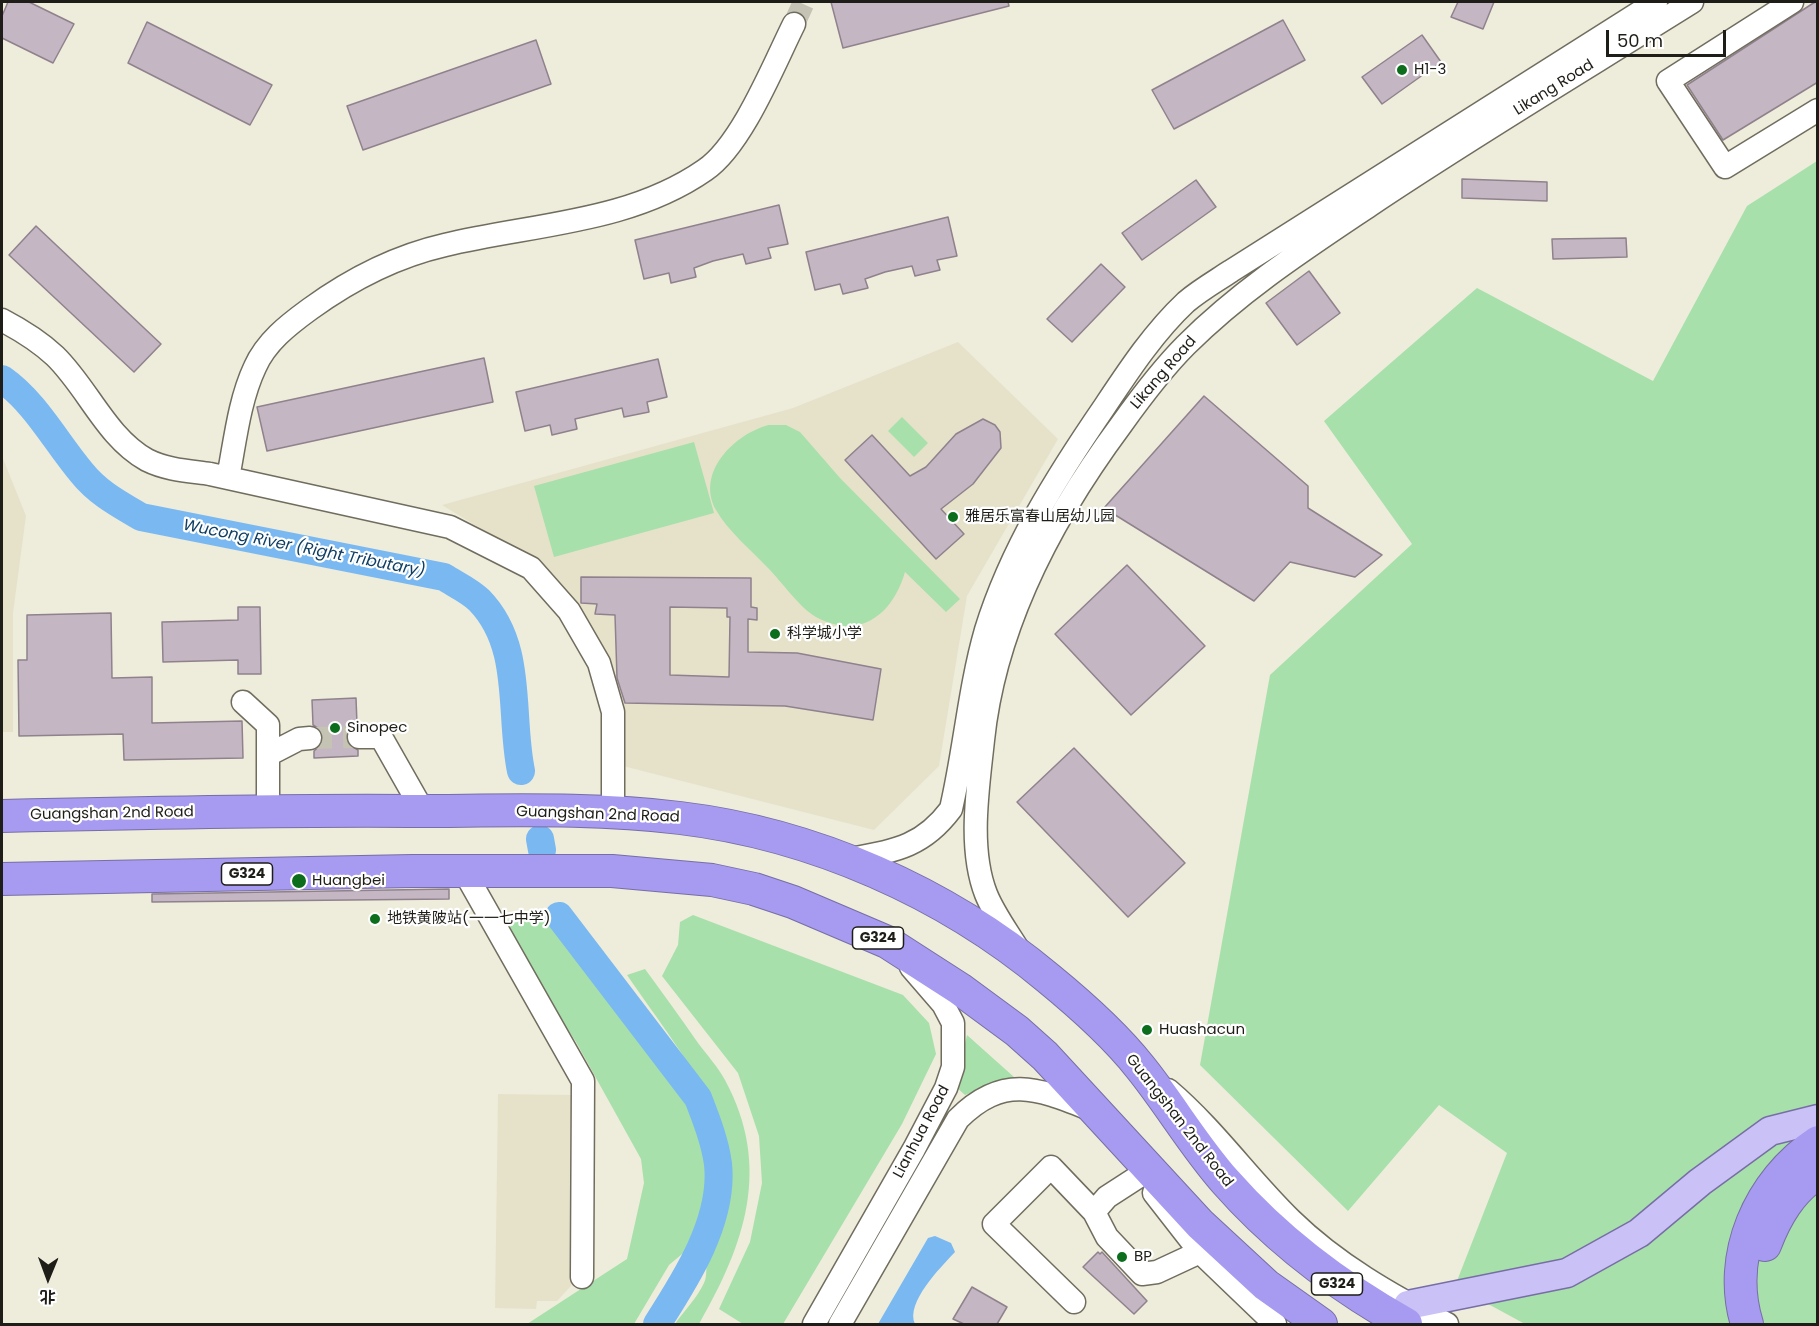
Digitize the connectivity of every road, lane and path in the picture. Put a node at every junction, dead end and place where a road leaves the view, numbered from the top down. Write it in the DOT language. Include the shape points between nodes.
graph roads {
  1 [pos="1656,2"];
  2 [pos="1692,2"];
  3 [pos="1780,4"];
  4 [pos="795,24"];
  5 [pos="1818,110"];
  6 [pos="2,320"];
  7 [pos="228,478"];
  8 [pos="243,702"];
  9 [pos="359,737"];
  10 [pos="310,738"];
  11 [pos="268,755"];
  12 [pos="268,810"];
  13 [pos="423,811"];
  14 [pos="600,813"];
  15 [pos="2,816"];
  16 [pos="845,860"];
  17 [pos="478,871"];
  18 [pos="2,879"];
  19 [pos="887,942"];
  20 [pos="1026,961"];
  21 [pos="1139,1066"];
  22 [pos="1093,1110"];
  23 [pos="1818,1119"];
  24 [pos="1818,1142"];
  25 [pos="1818,1173"];
  26 [pos="1141,1175"];
  27 [pos="1094,1212"];
  28 [pos="1200,1252"];
  29 [pos="582,1277"];
  30 [pos="1074,1302"];
  31 [pos="1407,1315"];
  32 [pos="814,1324"];
  33 [pos="840,1324"];
  34 [pos="1275,1324"];
  35 [pos="1321,1324"];
  36 [pos="1447,1324"];
  37 [pos="1747,1324"];
  38 [pos="1768,1324"];
  1 -- 16 [label="street, Likang Road" via="1231,271 1187,302 1168,321 1120,382 1059,475 1014,558 975,670 951,808 924,838 904,847"];
  2 -- 20 [label="street, Likang Road" via="1412,177 1279,267 1185,346 1105,447 1067,503 1027,582 998,660 986,714 977,802 980,874 999,920"];
  3 -- 5 [label="street" via="1668,81 1725,167"];
  4 -- 7 [label="street" via="737,136 707,170 644,202 540,228 444,245 374,270 324,298 281,330 255,367"];
  6 -- 7 [label="street" via="28,334 57,358 122,439 148,460 173,469"];
  7 -- 14 [label="street" via="450,526 531,568 569,611 599,663 613,712"];
  8 -- 11 [label="street" via="268,725"];
  9 -- 13 [label="street" via="381,737"];
  10 -- 11 [label="street" via="299,739"];
  11 -- 12 [label="street"];
  12 -- 13 [label="highway, Guangshan 2nd Road / G324"];
  12 -- 15 [label="highway, Guangshan 2nd Road / G324"];
  13 -- 14 [label="highway, Guangshan 2nd Road / G324"];
  14 -- 16 [label="highway, Guangshan 2nd Road / G324" via="722,824 802,844"];
  16 -- 20 [label="highway, Guangshan 2nd Road / G324" via="935,901"];
  17 -- 18 [label="highway, G324"];
  17 -- 19 [label="highway, G324" via="612,871 712,880 793,902"];
  17 -- 29 [label="street" via="583,1081"];
  19 -- 22 [label="highway, G324" via="1017,1031"];
  19 -- 32 [label="street, Lianhua Road" via="943,1004 953,1023 953,1067 914,1149"];
  20 -- 21 [label="highway, Guangshan 2nd Road / G324" via="1077,1002"];
  21 -- 31 [label="street" via="1199,1116 1292,1222"];
  21 -- 31 [label="highway, Guangshan 2nd Road / G324" via="1203,1155 1275,1233 1350,1292"];
  22 -- 26 [label="street"];
  22 -- 33 [label="street, Lianhua Road" via="1037,1089 1018,1087 974,1102 958,1119"];
  22 -- 35 [label="highway, G324" via="1200,1224 1266,1284"];
  23 -- 31 [label="main road" via="1770,1131 1639,1233 1567,1273"];
  24 -- 37 [label="highway" via="1783,1170 1767,1190 1756,1214 1738,1280"];
  25 -- 38 [label="highway" via="1803,1182 1776,1216 1761,1256 1760,1299"];
  26 -- 27 [label="street" via="1107,1197"];
  26 -- 28 [label="street"];
  27 -- 28 [label="street" via="1107,1237 1142,1274 1156,1272"];
  27 -- 30 [label="street" via="1051,1167 994,1224"];
  28 -- 34 [label="street"];
  31 -- 36 [label="street"];
}
